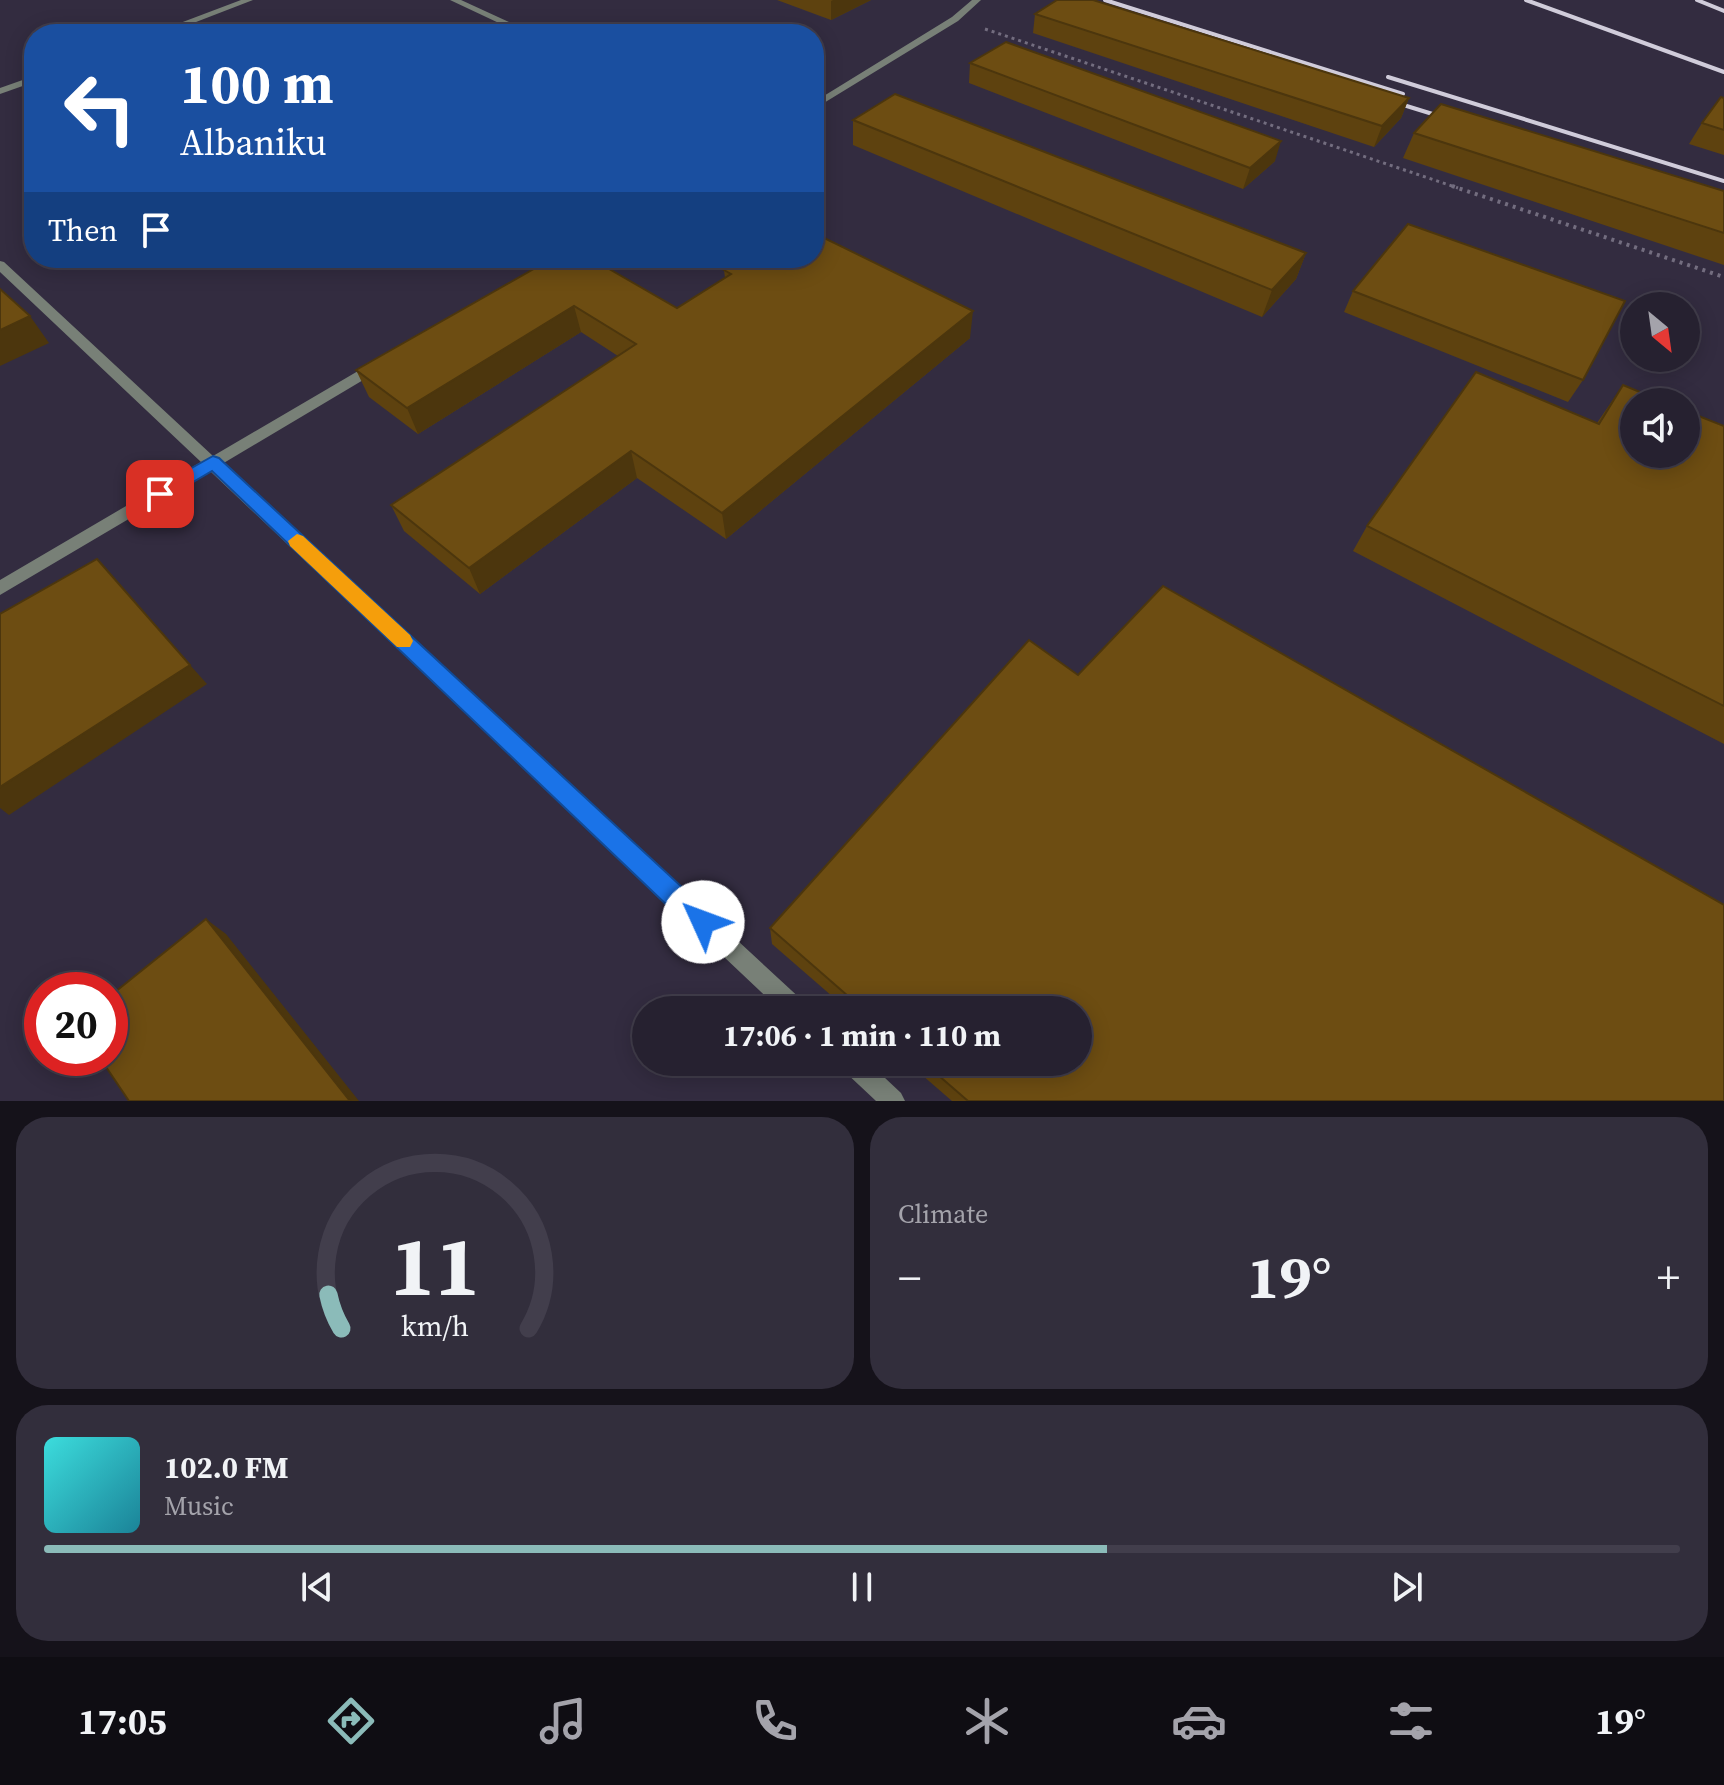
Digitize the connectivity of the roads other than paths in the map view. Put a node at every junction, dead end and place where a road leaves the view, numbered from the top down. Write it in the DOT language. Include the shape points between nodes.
graph roads {
  1 [pos="249,0"];
  2 [pos="454,0"];
  3 [pos="977,0"];
  4 [pos="183,24"];
  5 [pos="508,24"];
  6 [pos="24,83"];
  7 [pos="0,91"];
  8 [pos="824,100"];
  9 [pos="0,265"];
  10 [pos="386,360"];
  11 [pos="213,462"];
  12 [pos="0,588"];
  13 [pos="781,996"];
  14 [pos="866,1076"];
  15 [pos="893,1101"];
  1 -- 4 [label="lane"];
  2 -- 5 [label="lane"];
  3 -- 8 [label="lane"];
  6 -- 7 [label="lane"];
  9 -- 11 [label="lane"];
  10 -- 11 [label="lane"];
  11 -- 12 [label="lane"];
  11 -- 13 [label="lane"];
  14 -- 15 [label="lane"];
}
